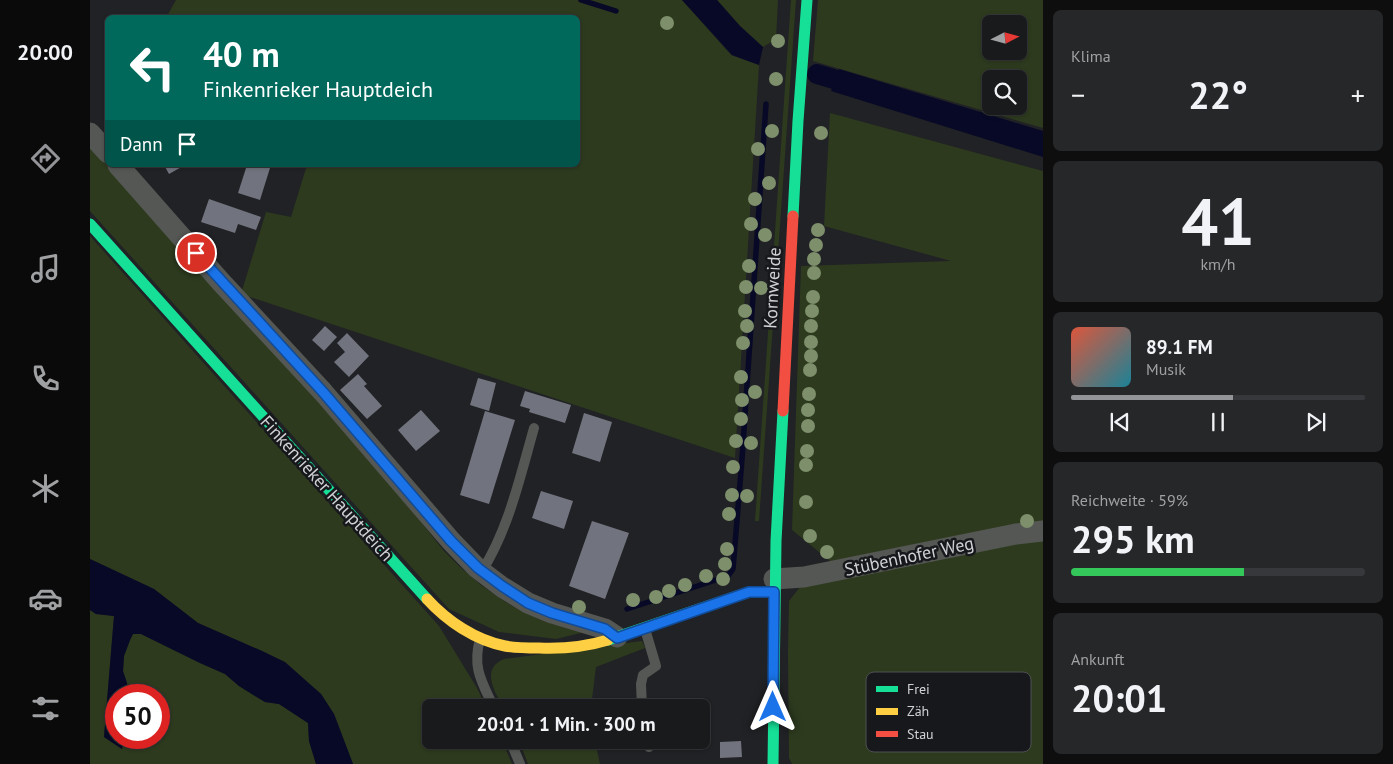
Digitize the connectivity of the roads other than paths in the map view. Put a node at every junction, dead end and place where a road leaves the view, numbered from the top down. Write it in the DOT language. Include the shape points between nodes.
graph roads {
  1 [pos="807,0"];
  2 [pos="90,133"];
  3 [pos="105,149"];
  4 [pos="120,167"];
  5 [pos="90,224"];
  6 [pos="534,428"];
  7 [pos="1043,531"];
  8 [pos="482,571"];
  9 [pos="774,585"];
  10 [pos="644,628"];
  11 [pos="480,638"];
  12 [pos="617,638"];
  13 [pos="490,699"];
  14 [pos="642,699"];
  15 [pos="514,749"];
  16 [pos="520,764"];
  17 [pos="773,764"];
  1 -- 9 [label="street, Kornweide"];
  2 -- 3 [label="street"];
  4 -- 8 [label="street" via="323,392 451,541"];
  5 -- 11 [label="street, Finkenrieker Hauptdeich" via="437,610"];
  6 -- 8 [label="lane" via="505,526"];
  7 -- 9 [label="street, Stübenhofer Weg"];
  8 -- 12 [label="street" via="528,603 605,629"];
  9 -- 10 [label="street, Finkenrieker Hauptdeich"];
  9 -- 17 [label="street, Kornweide"];
  10 -- 12 [label="street, Finkenrieker Hauptdeich"];
  10 -- 14 [label="lane" via="656,666 644,674"];
  11 -- 12 [label="street, Finkenrieker Hauptdeich" via="504,646 545,649 592,645"];
  11 -- 13 [label="lane" via="476,657 478,672"];
  15 -- 16 [label="lane"];
}
